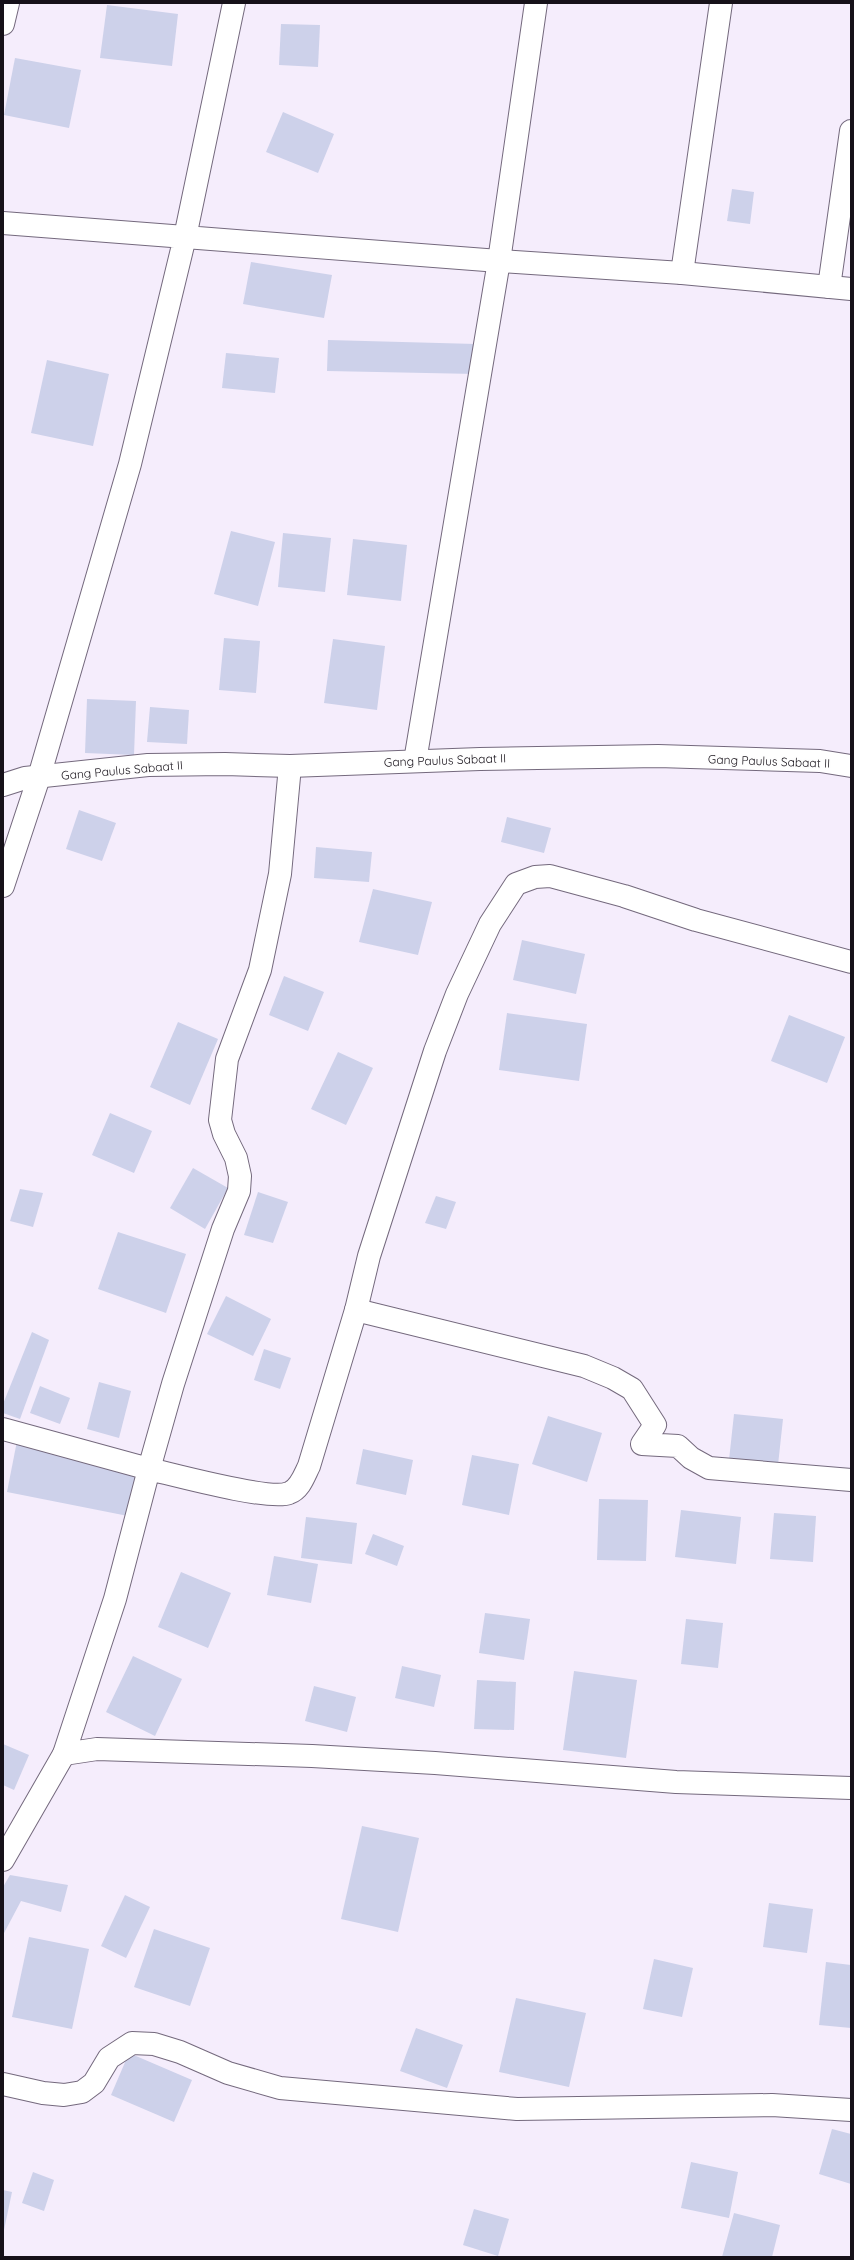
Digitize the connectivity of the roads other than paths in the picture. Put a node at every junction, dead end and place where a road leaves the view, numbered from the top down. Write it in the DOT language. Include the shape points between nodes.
graph roads {
  1 [pos="8,3"];
  2 [pos="234,3"];
  3 [pos="536,3"];
  4 [pos="721,3"];
  5 [pos="3,24"];
  6 [pos="851,131"];
  7 [pos="3,223"];
  8 [pos="185,237"];
  9 [pos="499,262"];
  10 [pos="682,273"];
  11 [pos="829,287"];
  12 [pos="851,289"];
  13 [pos="415,761"];
  14 [pos="290,766"];
  15 [pos="851,766"];
  16 [pos="40,777"];
  17 [pos="3,785"];
  18 [pos="3,886"];
  19 [pos="851,962"];
  20 [pos="356,1310"];
  21 [pos="3,1429"];
  22 [pos="149,1469"];
  23 [pos="851,1480"];
  24 [pos="64,1754"];
  25 [pos="851,1788"];
  26 [pos="3,1860"];
  27 [pos="3,2084"];
  28 [pos="851,2110"];
  1 -- 5 [label="street"];
  2 -- 8 [label="street"];
  3 -- 9 [label="street"];
  4 -- 10 [label="street"];
  6 -- 11 [label="street"];
  7 -- 8 [label="street"];
  8 -- 9 [label="street"];
  8 -- 16 [label="street" via="130,464"];
  9 -- 10 [label="street"];
  9 -- 13 [label="street"];
  10 -- 11 [label="street"];
  11 -- 12 [label="street"];
  13 -- 14 [label="street, Gang Paulus Sabaat II"];
  13 -- 15 [label="street, Gang Paulus Sabaat II" via="658,756 820,761"];
  14 -- 16 [label="street, Gang Paulus Sabaat II" via="148,765"];
  14 -- 22 [label="street" via="280,874 260,970 227,1059 220,1120 236,1158 240,1176 238,1191 220,1236"];
  16 -- 17 [label="street, Gang Paulus Sabaat II" via="25,778"];
  16 -- 18 [label="street"];
  19 -- 20 [label="street" via="696,920 624,896 550,876 535,877 516,884 490,924 457,994 435,1051 369,1256"];
  20 -- 22 [label="street" via="309,1466 301,1484 289,1493 268,1495"];
  20 -- 23 [label="street" via="528,1351 584,1366 613,1378 632,1389 655,1425 642,1444 678,1446 690,1458 710,1468"];
  21 -- 22 [label="street"];
  22 -- 24 [label="street" via="115,1599"];
  24 -- 25 [label="street" via="97,1749 312,1756 676,1782"];
  24 -- 26 [label="street"];
  27 -- 28 [label="street" via="43,2093 64,2095 82,2092 94,2084 109,2058 132,2043 154,2044 180,2052 228,2073 280,2088 517,2109 772,2105"];
}
